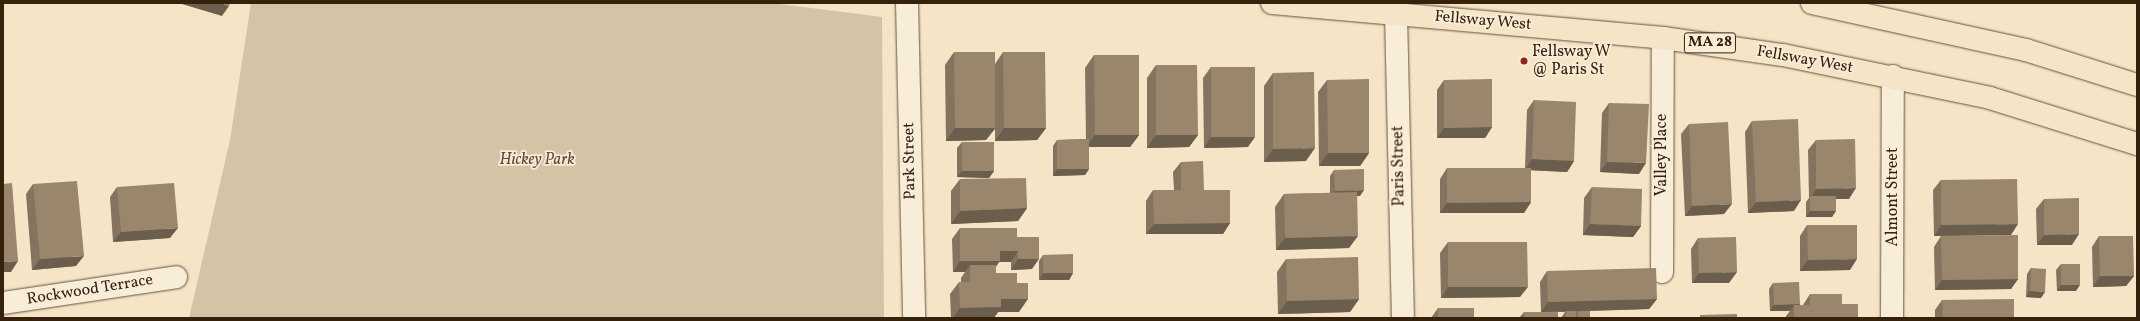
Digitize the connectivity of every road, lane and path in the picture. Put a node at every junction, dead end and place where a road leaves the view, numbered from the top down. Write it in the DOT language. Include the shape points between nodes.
graph roads {
  1 [pos="907,3"];
  2 [pos="1272,3"];
  3 [pos="1812,3"];
  4 [pos="1396,13"];
  5 [pos="1663,38"];
  6 [pos="1893,76"];
  7 [pos="2137,85"];
  8 [pos="2137,144"];
  9 [pos="1662,272"];
  10 [pos="176,277"];
  11 [pos="3,303"];
  12 [pos="914,318"];
  13 [pos="1403,318"];
  14 [pos="1892,318"];
  1 -- 12 [label="street, Park Street"];
  2 -- 4 [label="main road, Fellsway West / MA 28"];
  3 -- 7 [label="main road" via="2026,50"];
  4 -- 5 [label="main road, Fellsway West / MA 28"];
  4 -- 13 [label="street, Paris Street"];
  5 -- 6 [label="main road, Fellsway West / MA 28" via="1775,54"];
  5 -- 9 [label="street, Valley Place"];
  6 -- 8 [label="main road, Fellsway West / MA 28" via="1990,98"];
  6 -- 14 [label="street, Almont Street"];
  10 -- 11 [label="street, Rockwood Terrace"];
}
